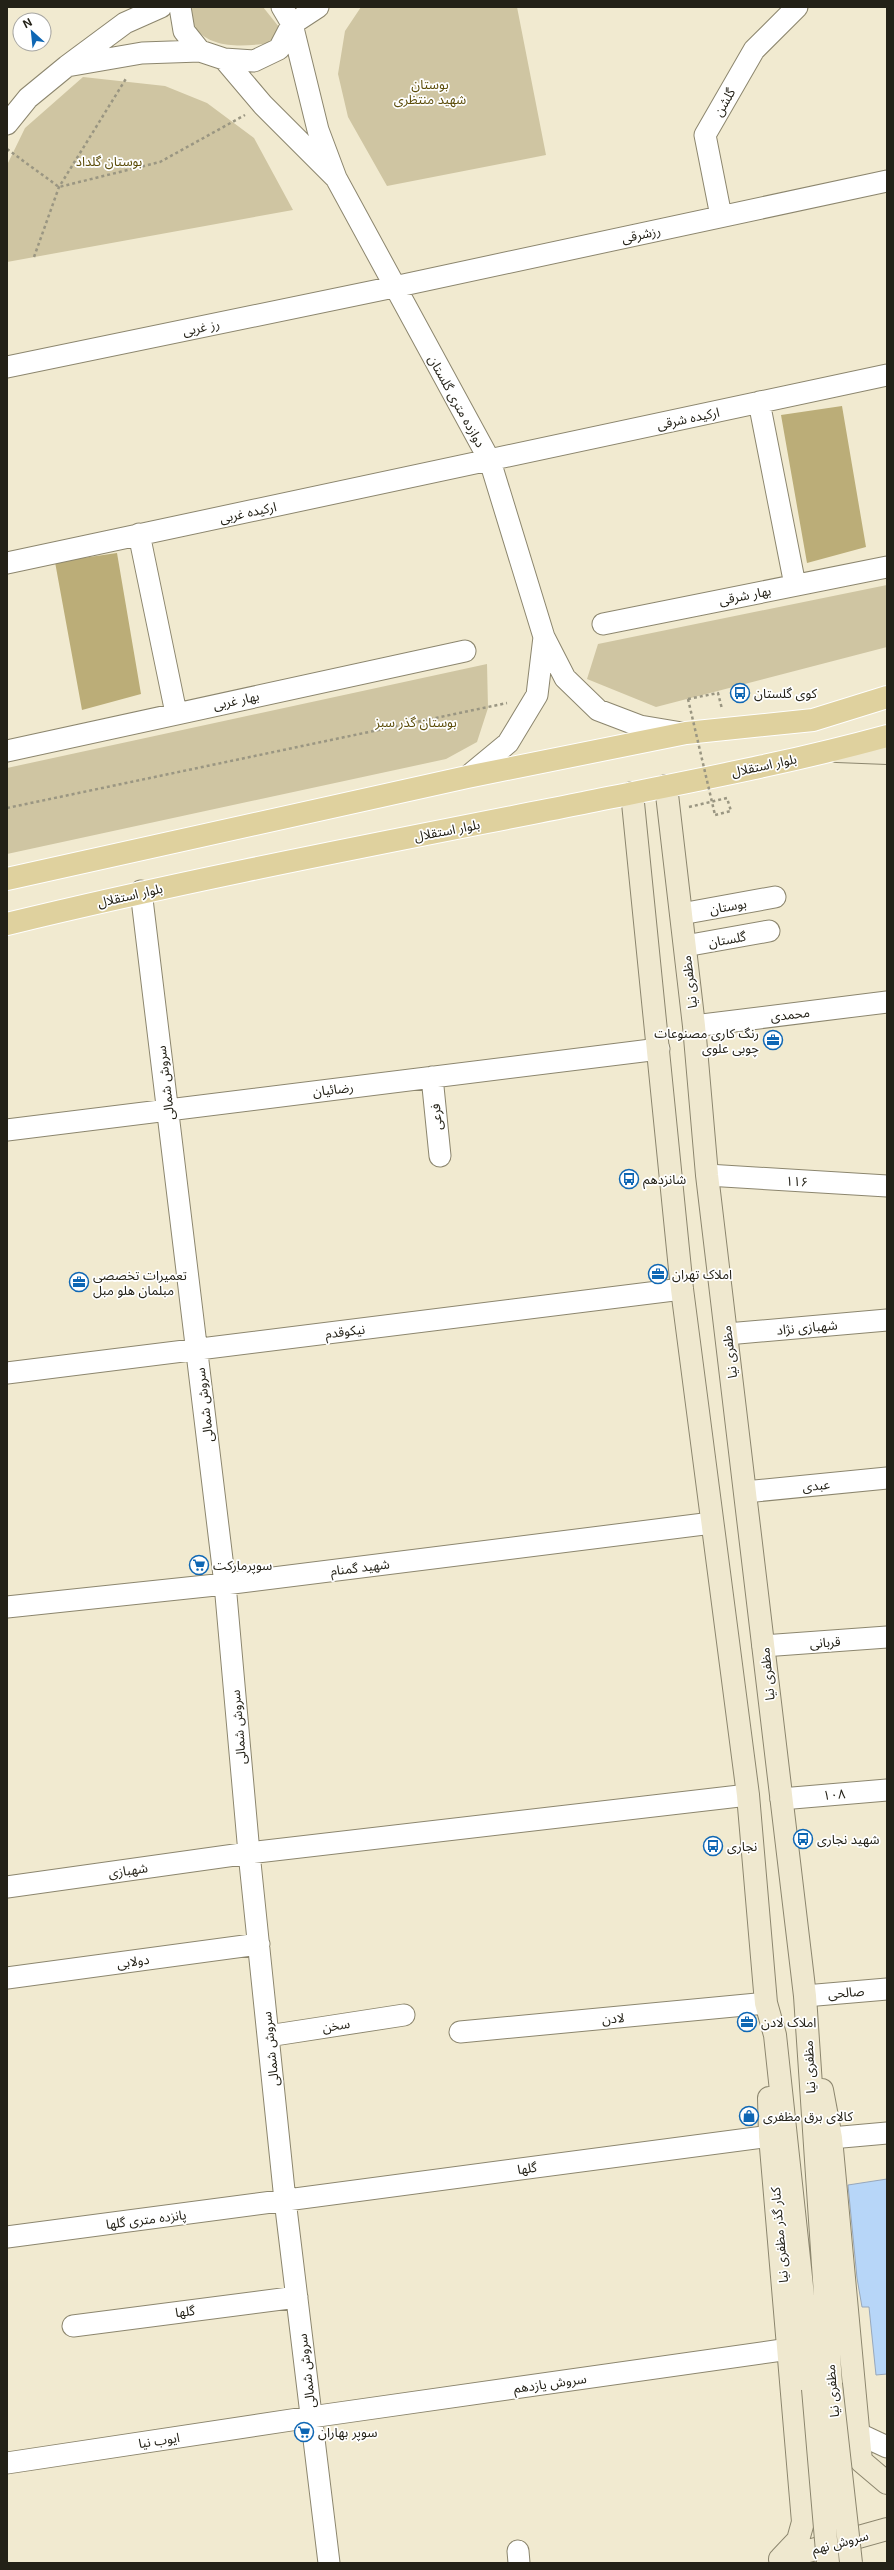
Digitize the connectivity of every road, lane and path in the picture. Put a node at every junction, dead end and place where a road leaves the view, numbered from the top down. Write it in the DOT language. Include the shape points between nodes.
graph roads {
  1 [pos="161,7"];
  2 [pos="180,7"];
  3 [pos="318,7"];
  4 [pos="797,7"];
  5 [pos="287,15"];
  6 [pos="200,51"];
  7 [pos="142,53"];
  8 [pos="224,59"];
  9 [pos="67,66"];
  10 [pos="263,105"];
  11 [pos="7,124"];
  12 [pos="7,149"];
  13 [pos="336,178"];
  14 [pos="887,181"];
  15 [pos="59,187"];
  16 [pos="721,216"];
  17 [pos="34,257"];
  18 [pos="394,287"];
  19 [pos="7,367"];
  20 [pos="887,375"];
  21 [pos="759,402"];
  22 [pos="490,461"];
  23 [pos="139,534"];
  24 [pos="7,562"];
  25 [pos="887,567"];
  26 [pos="795,585"];
  27 [pos="603,624"];
  28 [pos="544,637"];
  29 [pos="465,651"];
  30 [pos="718,693"];
  31 [pos="537,695"];
  32 [pos="887,697"];
  33 [pos="176,713"];
  34 [pos="686,733"];
  35 [pos="887,736"];
  36 [pos="7,751"];
  37 [pos="834,751"];
  38 [pos="887,753"];
  39 [pos="467,777"];
  40 [pos="666,786"];
  41 [pos="632,793"];
  42 [pos="7,808"];
  43 [pos="669,812"];
  44 [pos="672,842"];
  45 [pos="639,861"];
  46 [pos="7,879"];
  47 [pos="141,891"];
  48 [pos="775,897"];
  49 [pos="681,914"];
  50 [pos="7,924"];
  51 [pos="769,931"];
  52 [pos="684,946"];
  53 [pos="887,1002"];
  54 [pos="694,1026"];
  55 [pos="659,1049"];
  56 [pos="432,1077"];
  57 [pos="168,1110"];
  58 [pos="7,1130"];
  59 [pos="440,1156"];
  60 [pos="707,1175"];
  61 [pos="887,1186"];
  62 [pos="682,1290"];
  63 [pos="887,1320"];
  64 [pos="727,1334"];
  65 [pos="197,1350"];
  66 [pos="7,1373"];
  67 [pos="887,1478"];
  68 [pos="745,1492"];
  69 [pos="712,1523"];
  70 [pos="225,1584"];
  71 [pos="7,1607"];
  72 [pos="887,1637"];
  73 [pos="764,1646"];
  74 [pos="887,1790"];
  75 [pos="748,1795"];
  76 [pos="781,1799"];
  77 [pos="249,1853"];
  78 [pos="7,1887"];
  79 [pos="259,1944"];
  80 [pos="7,1978"];
  81 [pos="887,1989"];
  82 [pos="805,1996"];
  83 [pos="766,2004"];
  84 [pos="404,2015"];
  85 [pos="460,2032"];
  86 [pos="268,2036"];
  87 [pos="887,2133"];
  88 [pos="770,2136"];
  89 [pos="831,2138"];
  90 [pos="285,2200"];
  91 [pos="7,2237"];
  92 [pos="297,2297"];
  93 [pos="73,2326"];
  94 [pos="789,2349"];
  95 [pos="822,2387"];
  96 [pos="311,2417"];
  97 [pos="857,2433"];
  98 [pos="887,2447"];
  99 [pos="861,2461"];
  100 [pos="7,2464"];
  101 [pos="799,2466"];
  102 [pos="887,2483"];
  103 [pos="887,2529"];
  104 [pos="776,2560"];
  105 [pos="328,2563"];
  106 [pos="828,2563"];
  107 [pos="851,2563"];
  1 -- 9 [label="street" via="125,23"];
  2 -- 6 [label="street" via="184,31"];
  3 -- 5 [label="street"];
  4 -- 16 [label="street, گلشن" via="754,50 705,135"];
  5 -- 8 [label="street" via="279,49 254,60"];
  5 -- 13 [label="street" via="318,130"];
  6 -- 7 [label="street"];
  6 -- 8 [label="street"];
  7 -- 9 [label="street"];
  7 -- 15 [label="path"];
  8 -- 10 [label="street"];
  9 -- 11 [label="street" via="28,98"];
  10 -- 13 [label="street"];
  10 -- 15 [label="path" via="160,162"];
  12 -- 15 [label="path"];
  13 -- 18 [label="street, دوازده متری گلستان"];
  14 -- 16 [label="street, رزشرقی"];
  15 -- 17 [label="path"];
  16 -- 18 [label="street, رزشرقی"];
  18 -- 19 [label="street, رز غربی"];
  18 -- 22 [label="street, دوازده متری گلستان"];
  20 -- 21 [label="street, ارکیده شرقی"];
  21 -- 22 [label="street, ارکیده شرقی"];
  21 -- 26 [label="street"];
  22 -- 23 [label="street, ارکیده غربی"];
  22 -- 28 [label="street, دوازده متری گلستان"];
  23 -- 24 [label="street, ارکیده غربی"];
  23 -- 33 [label="street"];
  25 -- 26 [label="street, بهار شرقی"];
  26 -- 27 [label="street, بهار شرقی"];
  28 -- 31 [label="street"];
  28 -- 34 [label="street" via="564,678 598,710 640,726"];
  29 -- 33 [label="street, بهار غربی"];
  30 -- 43 [label="path, bridge" via="688,699 715,815 731,811 728,798"];
  31 -- 39 [label="street" via="508,743"];
  31 -- 42 [label="path" via="488,708"];
  32 -- 34 [label="main road" via="813,720"];
  33 -- 36 [label="street, بهار غربی"];
  34 -- 39 [label="main road"];
  35 -- 37 [label="main road, بلوار استقلال"];
  37 -- 38 [label="main road"];
  37 -- 40 [label="main road, بلوار استقلال"];
  39 -- 46 [label="main road"];
  40 -- 41 [label="main road, بلوار استقلال"];
  40 -- 43 [label="main road, مظفری نیا"];
  41 -- 45 [label="main road, مظفری نیا"];
  41 -- 47 [label="main road, بلوار استقلال"];
  43 -- 44 [label="main road, مظفری نیا"];
  44 -- 45 [label="main road" via="664,834 652,833"];
  44 -- 49 [label="main road, مظفری نیا"];
  45 -- 55 [label="main road, مظفری نیا"];
  47 -- 50 [label="main road, بلوار استقلال"];
  47 -- 57 [label="street, سروش شمالی"];
  48 -- 49 [label="street, بوستان"];
  49 -- 52 [label="main road, مظفری نیا"];
  51 -- 52 [label="street, گلستان"];
  52 -- 54 [label="main road, مظفری نیا"];
  53 -- 54 [label="street, محمدی"];
  54 -- 60 [label="main road, مظفری نیا"];
  55 -- 56 [label="street, رضائیان"];
  55 -- 62 [label="main road, مظفری نیا"];
  56 -- 57 [label="street, رضائیان"];
  56 -- 59 [label="street, فرعی"];
  57 -- 58 [label="street, رضائیان"];
  57 -- 65 [label="street, سروش شمالی"];
  60 -- 61 [label="street, ۱۱۶"];
  60 -- 64 [label="main road, مظفری نیا"];
  62 -- 65 [label="street, نیکوقدم"];
  62 -- 69 [label="main road, مظفری نیا"];
  63 -- 64 [label="street, شهبازی نژاد"];
  64 -- 68 [label="main road, مظفری نیا"];
  65 -- 66 [label="street, نیکوقدم"];
  65 -- 70 [label="street, سروش شمالی"];
  67 -- 68 [label="street, عبدی"];
  68 -- 73 [label="main road, مظفری نیا"];
  69 -- 70 [label="street, شهید گمنام"];
  69 -- 75 [label="main road, مظفری نیا"];
  70 -- 71 [label="street, شهید گمنام"];
  70 -- 77 [label="street, سروش شمالی"];
  72 -- 73 [label="street, قربانی"];
  73 -- 76 [label="main road, مظفری نیا"];
  74 -- 76 [label="street, ۱۰۸"];
  75 -- 77 [label="street, شهبازی"];
  75 -- 83 [label="main road, مظفری نیا"];
  76 -- 82 [label="main road, مظفری نیا"];
  77 -- 78 [label="street, شهبازی"];
  77 -- 79 [label="street, سروش شمالی"];
  79 -- 80 [label="street, دولابی"];
  79 -- 86 [label="street, سروش شمالی"];
  81 -- 82 [label="street, صالحی"];
  82 -- 89 [label="main road"];
  82 -- 95 [label="main road, مظفری نیا"];
  83 -- 85 [label="street, لادن"];
  83 -- 88 [label="main road, کنار گذر مظفری نیا"];
  83 -- 95 [label="main road, مظفری نیا" via="775,2035"];
  84 -- 86 [label="street, سخن"];
  86 -- 90 [label="street, سروش شمالی"];
  87 -- 89 [label="street"];
  88 -- 90 [label="street, گلها"];
  88 -- 94 [label="main road, کنار گذر مظفری نیا"];
  89 -- 97 [label="main road"];
  90 -- 91 [label="street, پانزده متری گلها"];
  90 -- 92 [label="street, سروش شمالی"];
  92 -- 93 [label="street, گلها"];
  92 -- 96 [label="street, سروش شمالی"];
  94 -- 96 [label="street, سروش یازدهم"];
  94 -- 101 [label="main road, کنار گذر مظفری نیا"];
  95 -- 106 [label="main road, مظفری نیا, bridge"];
  95 -- 107 [label="main road, مظفری نیا, bridge"];
  96 -- 100 [label="street, ایوب نیا"];
  96 -- 105 [label="street, سروش شمالی"];
  97 -- 98 [label="street"];
  97 -- 99 [label="main road"];
  99 -- 101 [label="main road" via="844,2470 811,2470"];
  99 -- 102 [label="main road"];
  101 -- 104 [label="main road, کنار گذر مظفری نیا" via="803,2522 798,2540"];
  103 -- 104 [label="main road, سروش نهم"];
}
